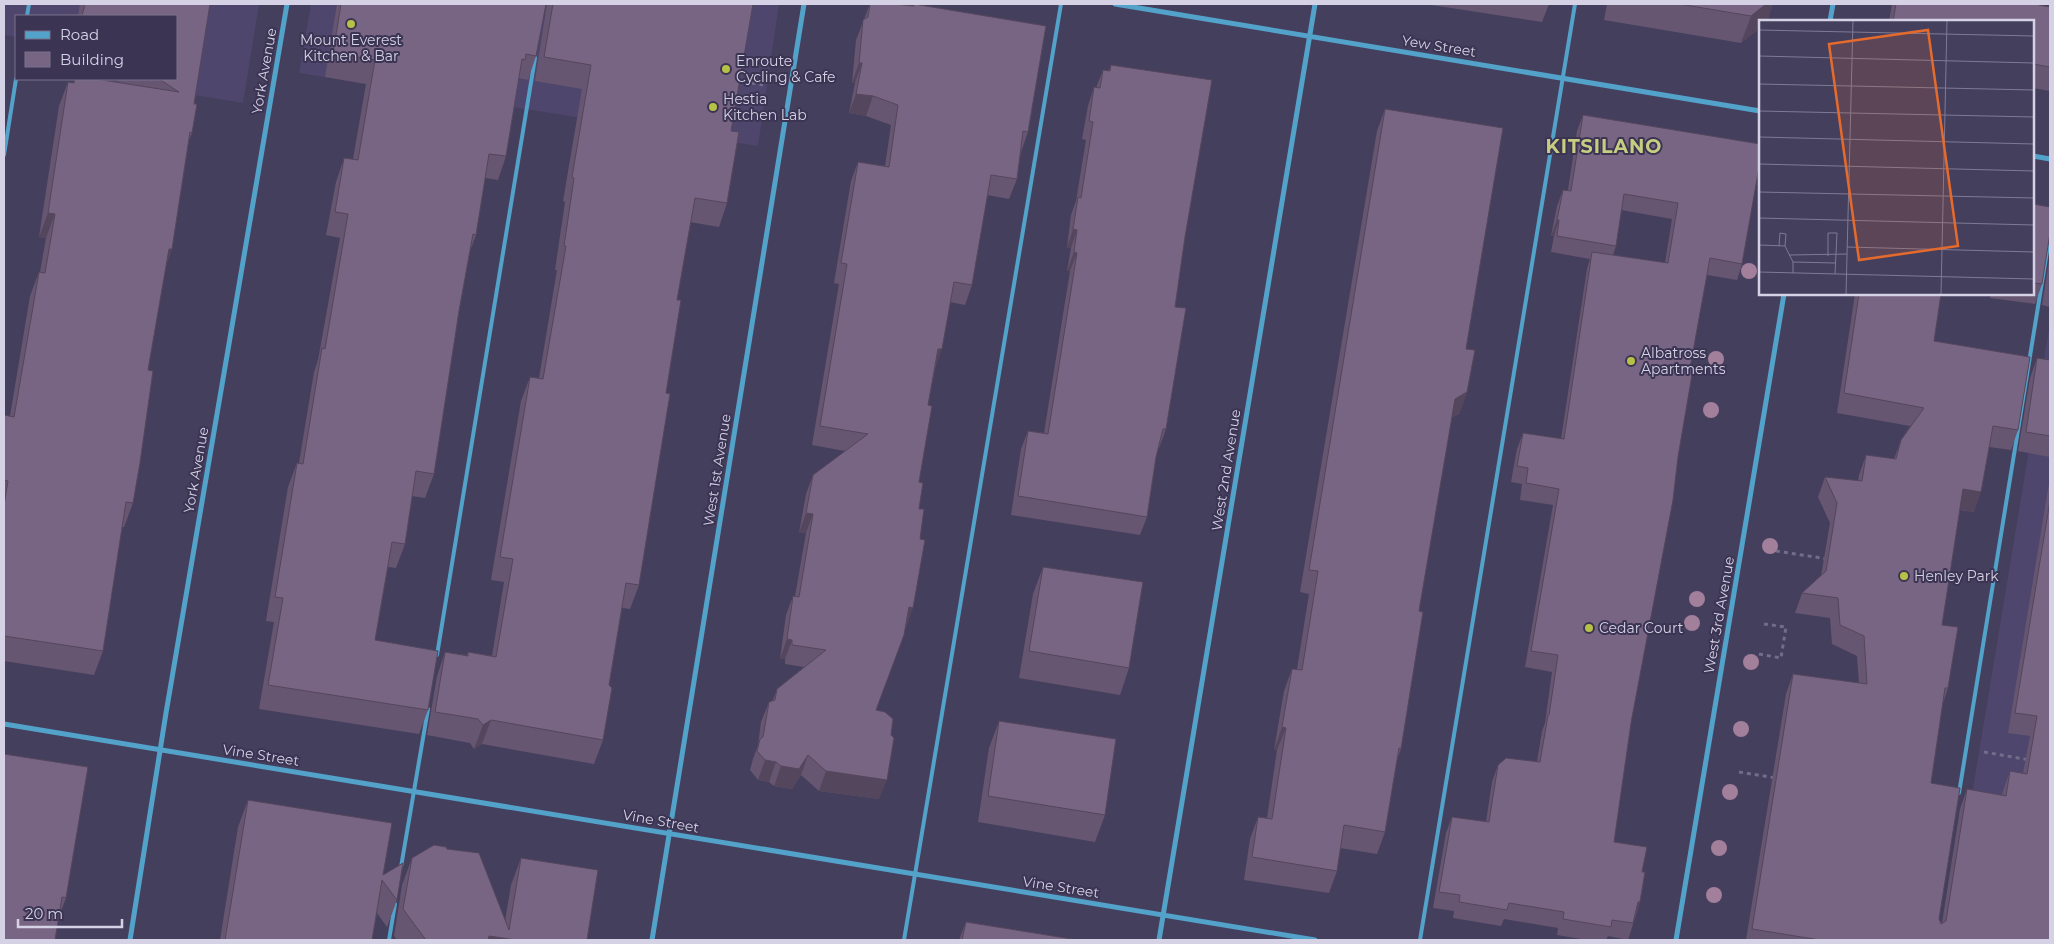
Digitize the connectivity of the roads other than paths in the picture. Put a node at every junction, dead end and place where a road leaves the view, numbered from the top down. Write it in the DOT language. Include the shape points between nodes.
graph roads {
  1 [pos="287,4"];
  2 [pos="804,4"];
  3 [pos="1061,4"];
  4 [pos="1115,4"];
  5 [pos="1315,4"];
  6 [pos="1575,4"];
  7 [pos="1833,4"];
  8 [pos="1830,20"];
  9 [pos="1309,36"];
  10 [pos="536,53"];
  11 [pos="1564,78"];
  12 [pos="16,80"];
  13 [pos="1759,111"];
  14 [pos="4,156"];
  15 [pos="2034,156"];
  16 [pos="2050,159"];
  17 [pos="2050,234"];
  18 [pos="1784,295"];
  19 [pos="436,660"];
  20 [pos="429,699"];
  21 [pos="4,724"];
  22 [pos="160,749"];
  23 [pos="414,792"];
  24 [pos="1958,798"];
  25 [pos="670,834"];
  26 [pos="915,874"];
  27 [pos="400,876"];
  28 [pos="396,894"];
  29 [pos="1163,915"];
  30 [pos="130,940"];
  31 [pos="389,940"];
  32 [pos="652,940"];
  33 [pos="904,940"];
  34 [pos="1159,940"];
  35 [pos="1315,940"];
  36 [pos="1420,940"];
  37 [pos="1676,940"];
  1 -- 22 [label="street, York Avenue"];
  2 -- 25 [label="street, West 1st Avenue"];
  3 -- 26 [label="lane"];
  4 -- 9 [label="street, Yew Street"];
  5 -- 9 [label="street, West 2nd Avenue"];
  6 -- 11 [label="lane"];
  7 -- 8 [label="street"];
  9 -- 11 [label="street, Yew Street"];
  9 -- 29 [label="street, West 2nd Avenue"];
  10 -- 19 [label="lane"];
  11 -- 13 [label="street, Yew Street"];
  11 -- 36 [label="lane"];
  12 -- 14 [label="lane"];
  15 -- 16 [label="street"];
  17 -- 24 [label="lane"];
  18 -- 37 [label="street, West 3rd Avenue"];
  20 -- 23 [label="lane"];
  21 -- 22 [label="street, Vine Street"];
  22 -- 23 [label="street, Vine Street"];
  22 -- 30 [label="street, York Avenue"];
  23 -- 25 [label="street, Vine Street"];
  23 -- 27 [label="lane"];
  25 -- 26 [label="street, Vine Street"];
  25 -- 32 [label="street, West 1st Avenue"];
  26 -- 29 [label="street, Vine Street"];
  26 -- 33 [label="lane"];
  28 -- 31 [label="lane"];
  29 -- 34 [label="street, West 2nd Avenue"];
  29 -- 35 [label="street, Vine Street"];
}
